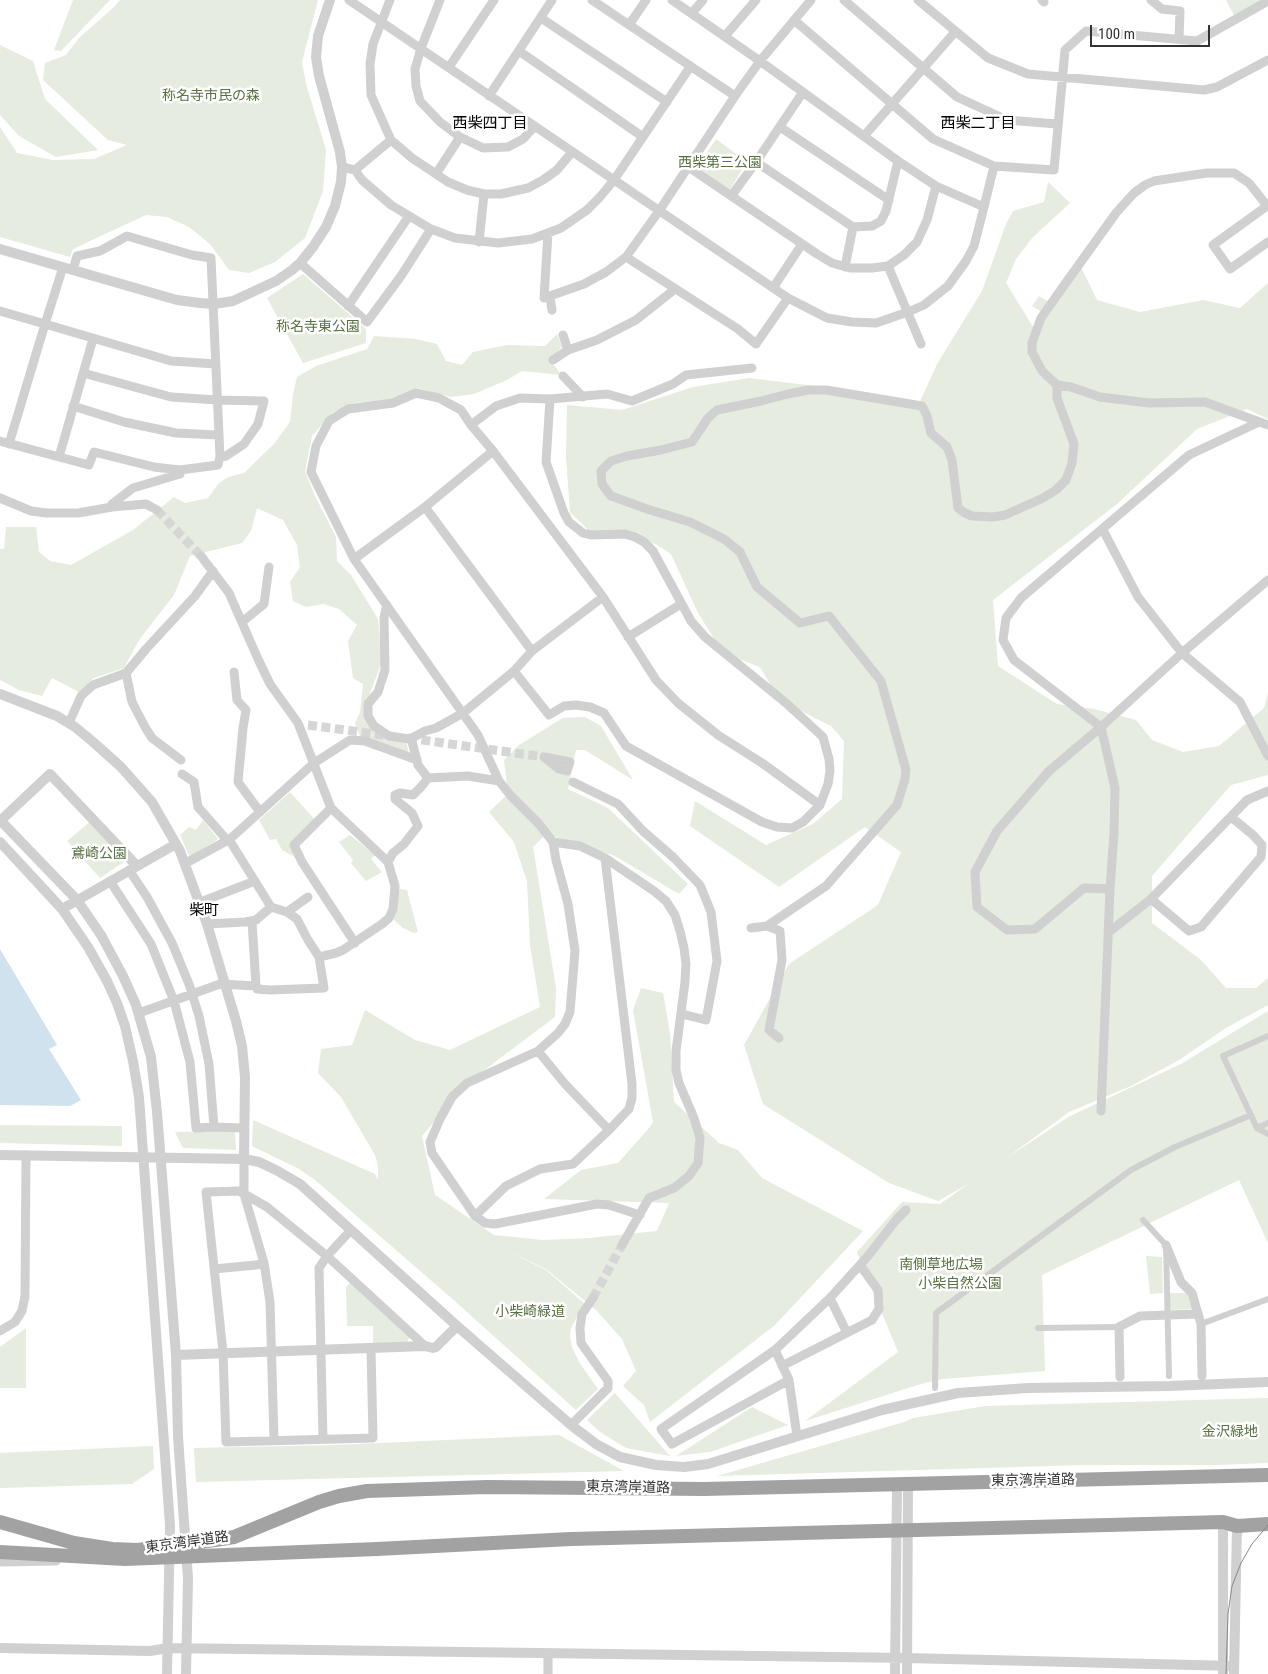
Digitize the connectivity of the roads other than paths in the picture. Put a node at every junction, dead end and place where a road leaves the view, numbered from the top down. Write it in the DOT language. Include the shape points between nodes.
graph roads {
  1 [pos="330,0"];
  2 [pos="349,0"];
  3 [pos="390,0"];
  4 [pos="440,0"];
  5 [pos="494,0"];
  6 [pos="552,0"];
  7 [pos="592,0"];
  8 [pos="646,0"];
  9 [pos="672,0"];
  10 [pos="703,0"];
  11 [pos="756,0"];
  12 [pos="811,0"];
  13 [pos="844,0"];
  14 [pos="918,0"];
  15 [pos="1151,0"];
  16 [pos="1268,2"];
  17 [pos="692,13"];
  18 [pos="541,18"];
  19 [pos="794,20"];
  20 [pos="382,22"];
  21 [pos="629,25"];
  22 [pos="955,32"];
  23 [pos="726,36"];
  24 [pos="1179,39"];
  25 [pos="421,48"];
  26 [pos="519,51"];
  27 [pos="760,60"];
  28 [pos="1268,60"];
  29 [pos="449,67"];
  30 [pos="690,67"];
  31 [pos="923,69"];
  32 [pos="1063,77"];
  33 [pos="803,92"];
  34 [pos="488,96"];
  35 [pos="735,96"];
  36 [pos="667,102"];
  37 [pos="892,104"];
  38 [pos="1057,124"];
  39 [pos="535,126"];
  40 [pos="780,127"];
  41 [pos="864,136"];
  42 [pos="460,137"];
  43 [pos="644,137"];
  44 [pos="391,140"];
  45 [pos="572,152"];
  46 [pos="898,161"];
  47 [pos="756,162"];
  48 [pos="687,166"];
  49 [pos="994,166"];
  50 [pos="342,167"];
  51 [pos="355,170"];
  52 [pos="436,174"];
  53 [pos="614,180"];
  54 [pos="936,186"];
  55 [pos="484,194"];
  56 [pos="732,195"];
  57 [pos="889,200"];
  58 [pos="984,206"];
  59 [pos="1268,206"];
  60 [pos="659,211"];
  61 [pos="409,216"];
  62 [pos="854,227"];
  63 [pos="431,229"];
  64 [pos="548,233"];
  65 [pos="479,242"];
  66 [pos="1268,242"];
  67 [pos="802,244"];
  68 [pos="0,249"];
  69 [pos="626,257"];
  70 [pos="300,263"];
  71 [pos="888,266"];
  72 [pos="845,267"];
  73 [pos="68,269"];
  74 [pos="773,288"];
  75 [pos="675,289"];
  76 [pos="550,297"];
  77 [pos="788,298"];
  78 [pos="214,304"];
  79 [pos="348,306"];
  80 [pos="552,310"];
  81 [pos="0,311"];
  82 [pos="908,312"];
  83 [pos="45,324"];
  84 [pos="563,335"];
  85 [pos="93,338"];
  86 [pos="921,344"];
  87 [pos="568,350"];
  88 [pos="553,360"];
  89 [pos="216,364"];
  90 [pos="752,368"];
  91 [pos="83,373"];
  92 [pos="563,376"];
  93 [pos="1057,385"];
  94 [pos="583,396"];
  95 [pos="550,398"];
  96 [pos="217,400"];
  97 [pos="73,406"];
  98 [pos="1258,422"];
  99 [pos="470,425"];
  100 [pos="1268,425"];
  101 [pos="218,435"];
  102 [pos="5,442"];
  103 [pos="493,451"];
  104 [pos="58,457"];
  105 [pos="220,457"];
  106 [pos="180,470"];
  107 [pos="0,498"];
  108 [pos="112,507"];
  109 [pos="425,507"];
  110 [pos="157,510"];
  111 [pos="1103,530"];
  112 [pos="200,556"];
  113 [pos="354,559"];
  114 [pos="268,567"];
  115 [pos="213,571"];
  116 [pos="1268,580"];
  117 [pos="603,597"];
  118 [pos="387,604"];
  119 [pos="681,604"];
  120 [pos="242,622"];
  121 [pos="628,637"];
  122 [pos="532,651"];
  123 [pos="1182,653"];
  124 [pos="514,671"];
  125 [pos="234,672"];
  126 [pos="126,674"];
  127 [pos="0,694"];
  128 [pos="463,713"];
  129 [pos="298,723"];
  130 [pos="72,725"];
  131 [pos="308,725"];
  132 [pos="1101,726"];
  133 [pos="410,739"];
  134 [pos="1268,756"];
  135 [pos="181,760"];
  136 [pos="417,760"];
  137 [pos="314,763"];
  138 [pos="182,774"];
  139 [pos="428,778"];
  140 [pos="499,781"];
  141 [pos="573,782"];
  142 [pos="1268,791"];
  143 [pos="820,805"];
  144 [pos="331,808"];
  145 [pos="260,812"];
  146 [pos="1231,817"];
  147 [pos="0,821"];
  148 [pos="227,840"];
  149 [pos="0,842"];
  150 [pos="553,842"];
  151 [pos="176,844"];
  152 [pos="605,858"];
  153 [pos="388,862"];
  154 [pos="186,864"];
  155 [pos="133,868"];
  156 [pos="255,881"];
  157 [pos="110,882"];
  158 [pos="1110,889"];
  159 [pos="308,897"];
  160 [pos="1151,899"];
  161 [pos="77,900"];
  162 [pos="198,904"];
  163 [pos="271,908"];
  164 [pos="62,909"];
  165 [pos="287,912"];
  166 [pos="252,921"];
  167 [pos="206,924"];
  168 [pos="767,926"];
  169 [pos="751,928"];
  170 [pos="1109,932"];
  171 [pos="355,943"];
  172 [pos="319,956"];
  173 [pos="225,984"];
  174 [pos="256,986"];
  175 [pos="193,995"];
  176 [pos="174,1001"];
  177 [pos="139,1013"];
  178 [pos="682,1014"];
  179 [pos="1268,1036"];
  180 [pos="779,1038"];
  181 [pos="538,1050"];
  182 [pos="208,1059"];
  183 [pos="190,1062"];
  184 [pos="1101,1111"];
  185 [pos="1251,1115"];
  186 [pos="1268,1123"];
  187 [pos="214,1127"];
  188 [pos="244,1128"];
  189 [pos="1257,1128"];
  190 [pos="609,1130"];
  191 [pos="1268,1134"];
  192 [pos="0,1155"];
  193 [pos="26,1155"];
  194 [pos="144,1158"];
  195 [pos="161,1158"];
  196 [pos="244,1159"];
  197 [pos="244,1194"];
  198 [pos="906,1210"];
  199 [pos="640,1215"];
  200 [pos="475,1216"];
  201 [pos="1143,1220"];
  202 [pos="351,1230"];
  203 [pos="1166,1244"];
  204 [pos="622,1246"];
  205 [pos="327,1256"];
  206 [pos="264,1263"];
  207 [pos="860,1265"];
  208 [pos="214,1269"];
  209 [pos="593,1298"];
  210 [pos="830,1298"];
  211 [pos="1268,1299"];
  212 [pos="1167,1314"];
  213 [pos="1197,1314"];
  214 [pos="1201,1324"];
  215 [pos="457,1326"];
  216 [pos="1118,1327"];
  217 [pos="1038,1328"];
  218 [pos="0,1331"];
  219 [pos="847,1333"];
  220 [pos="425,1346"];
  221 [pos="321,1349"];
  222 [pos="371,1349"];
  223 [pos="775,1350"];
  224 [pos="272,1351"];
  225 [pos="223,1352"];
  226 [pos="176,1355"];
  227 [pos="782,1366"];
  228 [pos="1169,1376"];
  229 [pos="1202,1376"];
  230 [pos="1120,1377"];
  231 [pos="789,1380"];
  232 [pos="1268,1382"];
  233 [pos="936,1388"];
  234 [pos="571,1425"];
  235 [pos="797,1436"];
  236 [pos="274,1440"];
  237 [pos="323,1440"];
  238 [pos="1268,1476"];
  239 [pos="1223,1477"];
  240 [pos="1268,1480"];
  241 [pos="903,1484"];
  242 [pos="0,1522"];
  243 [pos="1223,1522"];
  244 [pos="1268,1524"];
  245 [pos="1237,1526"];
  246 [pos="902,1531"];
  247 [pos="186,1550"];
  248 [pos="0,1552"];
  249 [pos="170,1552"];
  250 [pos="108,1559"];
  251 [pos="0,1562"];
  252 [pos="0,1642"];
  253 [pos="0,1648"];
  254 [pos="168,1648"];
  255 [pos="187,1648"];
  256 [pos="548,1654"];
  257 [pos="895,1658"];
  258 [pos="907,1658"];
  259 [pos="1229,1670"];
  260 [pos="167,1674"];
  261 [pos="186,1674"];
  262 [pos="548,1674"];
  263 [pos="895,1674"];
  264 [pos="906,1674"];
  1 -- 50 [label="street" via="318,36 316,57"];
  2 -- 20 [label="street"];
  3 -- 20 [label="street"];
  4 -- 25 [label="street"];
  5 -- 29 [label="street"];
  6 -- 18 [label="street"];
  7 -- 21 [label="street"];
  8 -- 21 [label="street"];
  9 -- 17 [label="street"];
  10 -- 17 [label="street"];
  11 -- 23 [label="street"];
  12 -- 19 [label="street"];
  13 -- 31 [label="street"];
  14 -- 22 [label="street"];
  15 -- 24 [label="street" via="1162,9 1180,11"];
  16 -- 24 [label="street" via="1197,41"];
  17 -- 23 [label="street"];
  18 -- 26 [label="street"];
  18 -- 36 [label="street"];
  19 -- 27 [label="street"];
  19 -- 37 [label="street"];
  20 -- 25 [label="street"];
  20 -- 44 [label="street" via="373,44 371,95"];
  21 -- 30 [label="street"];
  22 -- 31 [label="street"];
  22 -- 32 [label="street" via="988,58 1028,74"];
  23 -- 27 [label="street"];
  24 -- 32 [label="street" via="1086,31 1065,50"];
  25 -- 29 [label="street"];
  25 -- 42 [label="street" via="415,69 420,101"];
  26 -- 34 [label="street"];
  26 -- 43 [label="street"];
  27 -- 33 [label="street"];
  27 -- 35 [label="street"];
  28 -- 32 [label="street" via="1217,88 1204,90"];
  29 -- 34 [label="street"];
  30 -- 35 [label="street"];
  30 -- 36 [label="street"];
  31 -- 37 [label="street"];
  31 -- 38 [label="street" via="957,98 1007,120"];
  32 -- 38 [label="street"];
  33 -- 40 [label="street"];
  33 -- 41 [label="street"];
  34 -- 39 [label="street"];
  35 -- 48 [label="street"];
  36 -- 43 [label="street"];
  37 -- 41 [label="street"];
  37 -- 49 [label="street" via="934,139"];
  38 -- 49 [label="street" via="1054,170"];
  39 -- 42 [label="street" via="523,139 508,147 483,148"];
  39 -- 45 [label="street"];
  40 -- 47 [label="street"];
  40 -- 57 [label="street"];
  41 -- 46 [label="street"];
  42 -- 52 [label="street"];
  43 -- 53 [label="street"];
  44 -- 51 [label="street"];
  44 -- 52 [label="street"];
  45 -- 53 [label="street"];
  45 -- 55 [label="street" via="557,170 528,188"];
  46 -- 54 [label="street"];
  46 -- 57 [label="street"];
  47 -- 56 [label="street"];
  47 -- 62 [label="street"];
  48 -- 56 [label="street"];
  48 -- 60 [label="street"];
  49 -- 58 [label="street"];
  50 -- 51 [label="street"];
  50 -- 70 [label="street" via="332,213"];
  51 -- 61 [label="street" via="386,201"];
  52 -- 55 [label="street" via="454,185"];
  53 -- 60 [label="street"];
  53 -- 64 [label="street" via="587,210"];
  54 -- 58 [label="street"];
  54 -- 71 [label="street" via="917,242"];
  55 -- 65 [label="street"];
  56 -- 67 [label="street"];
  57 -- 62 [label="street" via="881,220 872,226"];
  58 -- 82 [label="street" via="974,246 956,276 924,304"];
  59 -- 66 [label="street" via="1213,245 1232,272"];
  59 -- 93 [label="street" via="1249,183 1234,173 1207,173 1154,181 1134,194 1116,213 1042,318 1032,343 1032,352 1042,371"];
  60 -- 69 [label="street"];
  60 -- 74 [label="street"];
  61 -- 63 [label="street"];
  61 -- 79 [label="street"];
  62 -- 72 [label="street"];
  63 -- 65 [label="street" via="454,238"];
  63 -- 79 [label="street" via="367,322"];
  64 -- 65 [label="street" via="516,242"];
  64 -- 76 [label="street" via="544,298"];
  67 -- 72 [label="street" via="832,263"];
  67 -- 74 [label="street"];
  68 -- 73 [label="street"];
  69 -- 75 [label="street"];
  69 -- 76 [label="street" via="584,284"];
  70 -- 78 [label="street" via="252,293"];
  70 -- 79 [label="street"];
  71 -- 72 [label="street"];
  71 -- 82 [label="street"];
  73 -- 78 [label="street" via="177,300"];
  73 -- 78 [label="street" via="77,256 100,251 127,236 192,256 212,258"];
  73 -- 83 [label="street"];
  74 -- 77 [label="street"];
  75 -- 77 [label="street" via="756,344"];
  75 -- 87 [label="street" via="636,320 597,340"];
  76 -- 80 [label="street"];
  77 -- 82 [label="street" via="827,318 852,322 876,323"];
  78 -- 89 [label="street"];
  81 -- 83 [label="street"];
  82 -- 86 [label="street"];
  83 -- 85 [label="street"];
  83 -- 102 [label="street"];
  84 -- 87 [label="street"];
  85 -- 89 [label="street" via="172,361"];
  85 -- 91 [label="street"];
  87 -- 88 [label="street"];
  89 -- 96 [label="street"];
  90 -- 94 [label="street" via="686,375 632,401 607,394"];
  91 -- 96 [label="street" via="171,397"];
  91 -- 97 [label="street"];
  92 -- 94 [label="street"];
  93 -- 98 [label="street" via="1100,397 1149,403 1205,402"];
  93 -- 168 [label="street" via="1058,398 1074,444 1066,480 1043,498 999,516 972,516 958,508 952,460 947,448 931,433 922,406 826,390 808,390 717,410 692,442 611,461 601,471 602,484 611,496 690,522 730,543 740,552 757,586 800,623 829,616 881,681 906,770 897,805 826,886"];
  94 -- 95 [label="street"];
  95 -- 99 [label="street" via="520,398 496,406"];
  95 -- 119 [label="street" via="546,462 569,522 583,533 624,534 644,542 653,551"];
  96 -- 101 [label="street"];
  96 -- 105 [label="street" via="264,401 258,424 244,444"];
  97 -- 101 [label="street" via="176,434"];
  97 -- 104 [label="street"];
  98 -- 100 [label="street"];
  98 -- 111 [label="street" via="1189,455"];
  99 -- 103 [label="street"];
  99 -- 113 [label="street" via="461,410 439,398 416,393 392,403 348,409 329,421 316,446 311,472"];
  101 -- 105 [label="street"];
  102 -- 104 [label="street"];
  103 -- 109 [label="street"];
  103 -- 117 [label="street"];
  104 -- 106 [label="street" via="89,465 94,452"];
  105 -- 106 [label="street" via="218,464"];
  106 -- 108 [label="street" via="180,474 133,488"];
  107 -- 108 [label="street" via="31,511 46,513"];
  108 -- 110 [label="street" via="146,504"];
  109 -- 113 [label="street"];
  109 -- 122 [label="street"];
  111 -- 123 [label="street" via="1138,597"];
  111 -- 132 [label="street" via="1022,598 1006,618 1002,640 1014,660"];
  112 -- 115 [label="street"];
  113 -- 118 [label="street"];
  114 -- 120 [label="street" via="264,604"];
  115 -- 120 [label="street" via="229,593"];
  115 -- 126 [label="street"];
  116 -- 123 [label="street"];
  117 -- 121 [label="street"];
  117 -- 122 [label="street"];
  118 -- 128 [label="street"];
  118 -- 133 [label="street" via="384,617 385,670 378,692 368,704 368,716 374,726 389,736"];
  119 -- 121 [label="street"];
  119 -- 143 [label="street" via="705,637 823,737 830,771"];
  120 -- 129 [label="street" via="270,684"];
  121 -- 143 [label="street" via="656,680 678,703 718,735"];
  122 -- 124 [label="street"];
  123 -- 132 [label="street"];
  123 -- 134 [label="street" via="1240,702"];
  124 -- 128 [label="street"];
  124 -- 143 [label="street" via="549,715 564,706 576,705 604,713 626,746 762,822 792,828"];
  125 -- 145 [label="street" via="236,700 246,710 238,782"];
  126 -- 130 [label="street" via="93,685 82,696"];
  126 -- 135 [label="street" via="132,702 152,738"];
  127 -- 130 [label="street"];
  128 -- 133 [label="street"];
  128 -- 140 [label="street" via="478,735"];
  129 -- 131 [label="street"];
  129 -- 137 [label="street"];
  130 -- 151 [label="street" via="137,784 152,802"];
  132 -- 158 [label="street" via="1114,788"];
  132 -- 158 [label="street" via="1049,771 998,831 974,872 978,906 1007,930 1035,929 1084,888"];
  133 -- 136 [label="street"];
  136 -- 137 [label="street" via="365,741 350,740"];
  136 -- 139 [label="street"];
  137 -- 144 [label="street"];
  137 -- 145 [label="street"];
  138 -- 148 [label="street" via="194,782 198,807"];
  139 -- 140 [label="street" via="468,776"];
  139 -- 153 [label="street" via="413,795 395,795 395,799 412,813 418,826"];
  140 -- 150 [label="street"];
  141 -- 178 [label="street" via="618,804 700,885 711,912 717,960 706,1020"];
  142 -- 146 [label="street" via="1247,800"];
  144 -- 153 [label="street"];
  144 -- 171 [label="street" via="294,845"];
  145 -- 148 [label="street"];
  146 -- 160 [label="street"];
  146 -- 160 [label="street" via="1262,845 1261,857 1201,926 1189,931"];
  147 -- 155 [label="street" via="50,774"];
  147 -- 161 [label="street"];
  148 -- 154 [label="street"];
  148 -- 156 [label="street"];
  149 -- 164 [label="street"];
  150 -- 152 [label="street" via="580,846"];
  150 -- 181 [label="street" via="568,904 575,952 572,994 565,1024"];
  151 -- 154 [label="street"];
  151 -- 155 [label="street"];
  152 -- 178 [label="street" via="654,891 675,915 686,964"];
  152 -- 190 [label="street" via="632,1098 629,1109"];
  153 -- 171 [label="street" via="395,886 393,909 389,918"];
  154 -- 162 [label="street"];
  155 -- 157 [label="street"];
  155 -- 175 [label="street" via="172,943"];
  156 -- 162 [label="street"];
  156 -- 163 [label="street"];
  157 -- 161 [label="street"];
  157 -- 176 [label="street" via="151,944"];
  158 -- 170 [label="street"];
  159 -- 165 [label="street"];
  160 -- 170 [label="street"];
  161 -- 164 [label="street"];
  161 -- 177 [label="street" via="113,956"];
  162 -- 167 [label="street"];
  163 -- 165 [label="street"];
  163 -- 166 [label="street"];
  164 -- 194 [label="street" via="102,970 125,1026 138,1084"];
  165 -- 172 [label="street" via="297,919"];
  166 -- 167 [label="street"];
  166 -- 174 [label="street"];
  167 -- 173 [label="street"];
  168 -- 169 [label="street"];
  168 -- 180 [label="street" via="780,931 782,960 769,1030"];
  170 -- 184 [label="street"];
  171 -- 172 [label="street" via="336,953"];
  172 -- 174 [label="street" via="324,988 270,990 257,989"];
  173 -- 174 [label="street"];
  173 -- 175 [label="street"];
  173 -- 188 [label="street" via="242,1046"];
  175 -- 176 [label="street"];
  175 -- 182 [label="street"];
  176 -- 177 [label="street"];
  176 -- 183 [label="street"];
  177 -- 195 [label="street" via="152,1063"];
  178 -- 199 [label="street" via="676,1070 700,1138 698,1164 674,1188 649,1198"];
  179 -- 185 [label="street" via="1223,1056"];
  181 -- 190 [label="street"];
  181 -- 200 [label="street" via="467,1083 452,1097 430,1142 436,1161"];
  182 -- 183 [label="street"];
  182 -- 187 [label="street"];
  183 -- 187 [label="street" via="196,1128"];
  185 -- 189 [label="street"];
  185 -- 233 [label="street" via="1175,1147 1131,1170 936,1313"];
  186 -- 189 [label="street"];
  187 -- 188 [label="street"];
  188 -- 196 [label="street"];
  189 -- 191 [label="street"];
  190 -- 200 [label="street" via="573,1164 540,1169 506,1186"];
  192 -- 193 [label="street"];
  193 -- 194 [label="street"];
  193 -- 218 [label="street" via="25,1296 22,1311 14,1322"];
  194 -- 195 [label="street"];
  194 -- 249 [label="street"];
  195 -- 196 [label="street"];
  195 -- 226 [label="street"];
  196 -- 197 [label="street"];
  196 -- 202 [label="street" via="267,1166 300,1184"];
  197 -- 205 [label="street" via="267,1207"];
  197 -- 206 [label="street"];
  197 -- 208 [label="street" via="239,1191 206,1192"];
  198 -- 207 [label="street"];
  199 -- 200 [label="street" via="596,1204 494,1224 485,1223"];
  199 -- 204 [label="street"];
  201 -- 203 [label="street"];
  202 -- 205 [label="street"];
  202 -- 215 [label="street"];
  203 -- 212 [label="street"];
  203 -- 213 [label="street" via="1180,1282 1192,1293"];
  205 -- 220 [label="street"];
  205 -- 221 [label="street" via="319,1268"];
  206 -- 208 [label="street"];
  206 -- 224 [label="street"];
  207 -- 210 [label="street"];
  207 -- 219 [label="street" via="878,1290 879,1308 872,1320"];
  208 -- 225 [label="street"];
  209 -- 234 [label="street" via="582,1314 581,1343 608,1381 608,1388"];
  210 -- 219 [label="street"];
  210 -- 223 [label="street"];
  211 -- 214 [label="street"];
  212 -- 213 [label="street"];
  212 -- 216 [label="street" via="1140,1316"];
  212 -- 228 [label="street"];
  213 -- 214 [label="street"];
  214 -- 229 [label="street"];
  215 -- 220 [label="street" via="436,1347"];
  215 -- 234 [label="street"];
  216 -- 217 [label="street"];
  216 -- 230 [label="street"];
  219 -- 227 [label="street"];
  220 -- 222 [label="street"];
  221 -- 222 [label="street"];
  221 -- 224 [label="street"];
  221 -- 237 [label="street"];
  222 -- 237 [label="street" via="373,1438"];
  223 -- 227 [label="street"];
  223 -- 231 [label="street" via="661,1429 672,1444"];
  224 -- 225 [label="street"];
  224 -- 236 [label="street"];
  225 -- 226 [label="street"];
  225 -- 236 [label="street" via="226,1442"];
  226 -- 247 [label="street"];
  227 -- 231 [label="street"];
  231 -- 235 [label="street"];
  232 -- 235 [label="street" via="1028,1388 958,1393 895,1406"];
  234 -- 235 [label="street" via="620,1457 656,1466 708,1464"];
  236 -- 237 [label="street"];
  238 -- 239 [label="highway, 東京湾岸道路"];
  239 -- 240 [label="highway"];
  239 -- 241 [label="highway, 東京湾岸道路"];
  241 -- 246 [label="street"];
  241 -- 247 [label="highway, 東京湾岸道路" via="704,1489 487,1487 367,1490 319,1502 234,1537"];
  242 -- 249 [label="highway, 東京湾岸道路" via="100,1547"];
  243 -- 245 [label="highway, 東京湾岸道路"];
  243 -- 246 [label="highway, 東京湾岸道路"];
  243 -- 259 [label="street"];
  244 -- 245 [label="highway, 東京湾岸道路"];
  245 -- 259 [label="street"];
  246 -- 247 [label="highway, 東京湾岸道路" via="571,1539 376,1549"];
  246 -- 257 [label="street"];
  246 -- 258 [label="street"];
  247 -- 249 [label="highway, 東京湾岸道路"];
  247 -- 255 [label="street"];
  248 -- 250 [label="highway, 東京湾岸道路"];
  249 -- 250 [label="highway, 東京湾岸道路"];
  249 -- 254 [label="street"];
  250 -- 251 [label="street"];
  252 -- 254 [label="street" via="150,1644"];
  253 -- 254 [label="street" via="150,1651"];
  254 -- 255 [label="street"];
  254 -- 260 [label="street"];
  255 -- 256 [label="street"];
  255 -- 261 [label="street"];
  256 -- 257 [label="street"];
  256 -- 262 [label="street"];
  257 -- 258 [label="street"];
  257 -- 263 [label="street"];
  258 -- 259 [label="street"];
  258 -- 264 [label="street"];
}
